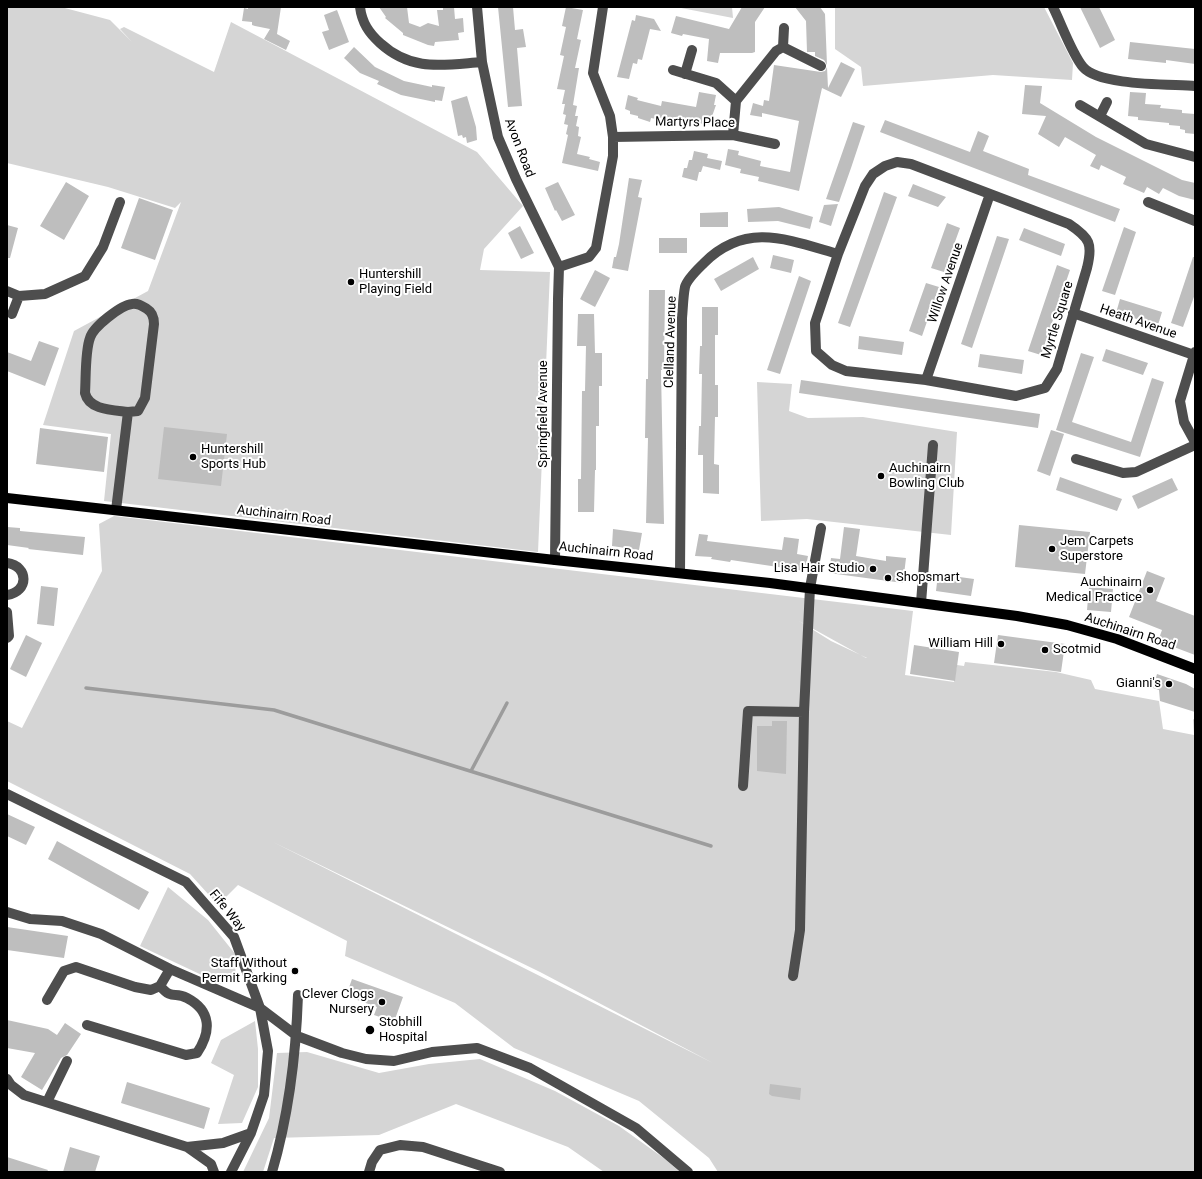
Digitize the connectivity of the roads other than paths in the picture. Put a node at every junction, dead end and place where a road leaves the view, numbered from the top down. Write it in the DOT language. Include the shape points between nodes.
graph roads {
  1 [pos="360,7"];
  2 [pos="477,7"];
  3 [pos="603,7"];
  4 [pos="1053,7"];
  5 [pos="784,28"];
  6 [pos="783,48"];
  7 [pos="692,50"];
  8 [pos="482,62"];
  9 [pos="821,66"];
  10 [pos="672,70"];
  11 [pos="684,74"];
  12 [pos="1195,86"];
  13 [pos="736,101"];
  14 [pos="1107,102"];
  15 [pos="1080,105"];
  16 [pos="1100,116"];
  17 [pos="733,135"];
  18 [pos="613,136"];
  19 [pos="775,144"];
  20 [pos="1195,157"];
  21 [pos="990,194"];
  22 [pos="120,202"];
  23 [pos="1148,202"];
  24 [pos="1195,221"];
  25 [pos="838,254"];
  26 [pos="559,267"];
  27 [pos="7,291"];
  28 [pos="18,296"];
  29 [pos="1073,313"];
  30 [pos="12,314"];
  31 [pos="1194,354"];
  32 [pos="926,380"];
  33 [pos="128,412"];
  34 [pos="1195,442"];
  35 [pos="933,445"];
  36 [pos="1195,445"];
  37 [pos="1076,459"];
  38 [pos="7,498"];
  39 [pos="116,510"];
  40 [pos="821,528"];
  41 [pos="555,560"];
  42 [pos="7,563"];
  43 [pos="680,573"];
  44 [pos="810,588"];
  45 [pos="7,595"];
  46 [pos="921,603"];
  47 [pos="7,612"];
  48 [pos="7,638"];
  49 [pos="1195,669"];
  50 [pos="804,712"];
  51 [pos="742,786"];
  52 [pos="7,794"];
  53 [pos="7,912"];
  54 [pos="170,969"];
  55 [pos="793,976"];
  56 [pos="160,986"];
  57 [pos="298,995"];
  58 [pos="47,1000"];
  59 [pos="260,1008"];
  60 [pos="87,1025"];
  61 [pos="297,1036"];
  62 [pos="67,1061"];
  63 [pos="7,1080"];
  64 [pos="47,1102"];
  65 [pos="251,1133"];
  66 [pos="187,1146"];
  67 [pos="214,1172"];
  68 [pos="231,1172"];
  69 [pos="272,1172"];
  70 [pos="369,1172"];
  71 [pos="500,1172"];
  72 [pos="688,1172"];
  1 -- 8 [label="street" via="361,17 369,34 391,53 403,59 416,64"];
  2 -- 8 [label="street, Avon Road"];
  3 -- 18 [label="street" via="593,73 610,116"];
  4 -- 12 [label="street" via="1083,67 1093,75 1116,81"];
  5 -- 6 [label="street"];
  6 -- 9 [label="street"];
  6 -- 13 [label="street" via="776,51"];
  7 -- 11 [label="street"];
  8 -- 26 [label="street, Avon Road" via="498,137"];
  10 -- 11 [label="street"];
  11 -- 13 [label="street" via="716,83"];
  13 -- 17 [label="street"];
  14 -- 16 [label="street"];
  15 -- 16 [label="street"];
  16 -- 20 [label="street" via="1146,144"];
  17 -- 18 [label="street, Martyrs Place"];
  17 -- 19 [label="street, Martyrs Place"];
  18 -- 26 [label="street" via="613,156 596,248 589,257"];
  21 -- 25 [label="street, Myrtle Square" via="911,164 897,162 885,166 874,174 865,186"];
  21 -- 29 [label="street, Myrtle Square" via="1069,224 1082,232 1090,244 1091,254"];
  21 -- 32 [label="street, Willow Avenue"];
  22 -- 28 [label="street" via="103,247 86,276 45,294"];
  23 -- 24 [label="street"];
  25 -- 32 [label="street, Myrtle Square" via="815,323 816,351 832,365 846,371"];
  25 -- 43 [label="street, Clelland Avenue" via="788,240 766,237 743,238 713,254 686,286 682,318"];
  26 -- 41 [label="street, Springfield Avenue"];
  27 -- 28 [label="street"];
  28 -- 30 [label="street"];
  29 -- 31 [label="street, Heath Avenue"];
  29 -- 32 [label="street, Myrtle Square" via="1058,369 1045,388 1016,396"];
  31 -- 34 [label="street" via="1180,401 1184,422"];
  33 -- 33 [label="street" via="138,411 145,398 154,324 150,311 141,305 132,304 96,328 90,338 85,393 87,401 92,404"];
  33 -- 39 [label="street"];
  35 -- 46 [label="street"];
  36 -- 37 [label="street" via="1136,472 1123,472"];
  38 -- 39 [label="main road, Auchinairn Road"];
  39 -- 41 [label="main road, Auchinairn Road"];
  40 -- 44 [label="street"];
  41 -- 43 [label="main road, Auchinairn Road"];
  42 -- 45 [label="street" via="18,567 23,575 23,584 19,591"];
  43 -- 44 [label="main road, Auchinairn Road"];
  44 -- 46 [label="main road, Auchinairn Road"];
  44 -- 50 [label="street"];
  46 -- 49 [label="main road, Auchinairn Road" via="1066,625 1117,639"];
  47 -- 48 [label="street"];
  50 -- 51 [label="street" via="748,711"];
  50 -- 55 [label="street" via="800,930"];
  52 -- 59 [label="street, Fife Way" via="186,882 234,937"];
  53 -- 54 [label="street" via="30,919 62,921 101,934"];
  54 -- 56 [label="street"];
  54 -- 59 [label="street"];
  56 -- 58 [label="street" via="150,990 135,987 76,967 64,971"];
  56 -- 60 [label="street" via="168,994 185,997 201,1006 208,1023 204,1042 197,1053 186,1055"];
  57 -- 61 [label="street"];
  59 -- 61 [label="street"];
  59 -- 65 [label="street, Fife Way" via="268,1051 264,1095"];
  61 -- 69 [label="street" via="292,1081"];
  61 -- 72 [label="street" via="342,1053 394,1062 432,1052 477,1048 530,1068 579,1094 636,1128"];
  62 -- 64 [label="street"];
  63 -- 64 [label="street" via="24,1095"];
  64 -- 66 [label="street"];
  65 -- 66 [label="street" via="223,1143"];
  65 -- 68 [label="street, Fife Way"];
  66 -- 67 [label="street" via="210,1164"];
  70 -- 71 [label="street" via="380,1150 400,1145 422,1147"];
}
